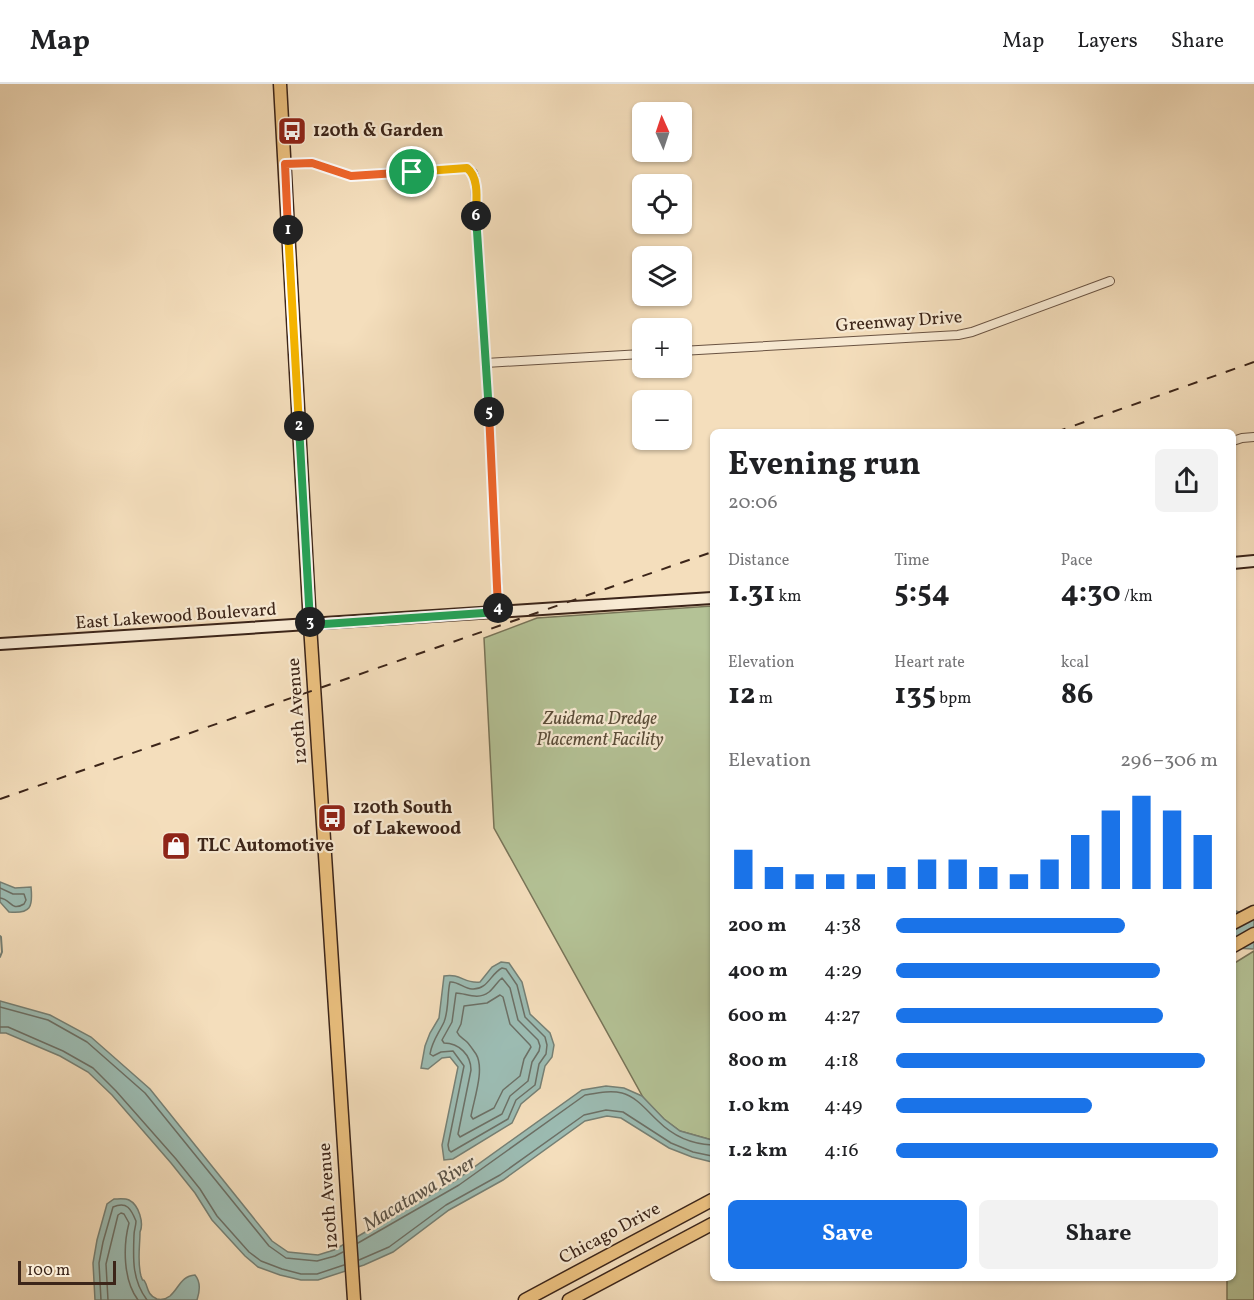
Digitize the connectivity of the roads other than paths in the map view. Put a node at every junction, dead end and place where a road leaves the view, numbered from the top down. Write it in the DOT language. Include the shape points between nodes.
graph roads {
  1 [pos="280,84"];
  2 [pos="285,164"];
  3 [pos="1110,281"];
  4 [pos="692,350"];
  5 [pos="632,355"];
  6 [pos="486,363"];
  7 [pos="1254,437"];
  8 [pos="1236,440"];
  9 [pos="1254,561"];
  10 [pos="1236,563"];
  11 [pos="710,598"];
  12 [pos="498,612"];
  13 [pos="310,625"];
  14 [pos="0,644"];
  15 [pos="1253,913"];
  16 [pos="1236,922"];
  17 [pos="1254,934"];
  18 [pos="1236,944"];
  19 [pos="710,1201"];
  20 [pos="710,1208"];
  21 [pos="710,1225"];
  22 [pos="656,1254"];
  23 [pos="354,1300"];
  24 [pos="525,1300"];
  25 [pos="569,1300"];
  1 -- 2 [label="main road, 120th Avenue"];
  2 -- 6 [label="street" via="312,163 351,176 467,168 472,172"];
  2 -- 13 [label="main road, 120th Avenue"];
  3 -- 4 [label="street, Greenway Drive" via="972,332"];
  5 -- 6 [label="street"];
  6 -- 12 [label="street"];
  7 -- 8 [label="street"];
  9 -- 10 [label="main road"];
  11 -- 12 [label="main road, East Lakewood Boulevard"];
  12 -- 13 [label="main road, East Lakewood Boulevard"];
  13 -- 14 [label="main road, East Lakewood Boulevard"];
  13 -- 23 [label="main road, 120th Avenue"];
  15 -- 16 [label="main road"];
  17 -- 18 [label="main road"];
  19 -- 24 [label="main road, Chicago Drive"];
  20 -- 22 [label="main road" via="657,1236 652,1244"];
  21 -- 22 [label="main road"];
  22 -- 25 [label="main road"];
}
